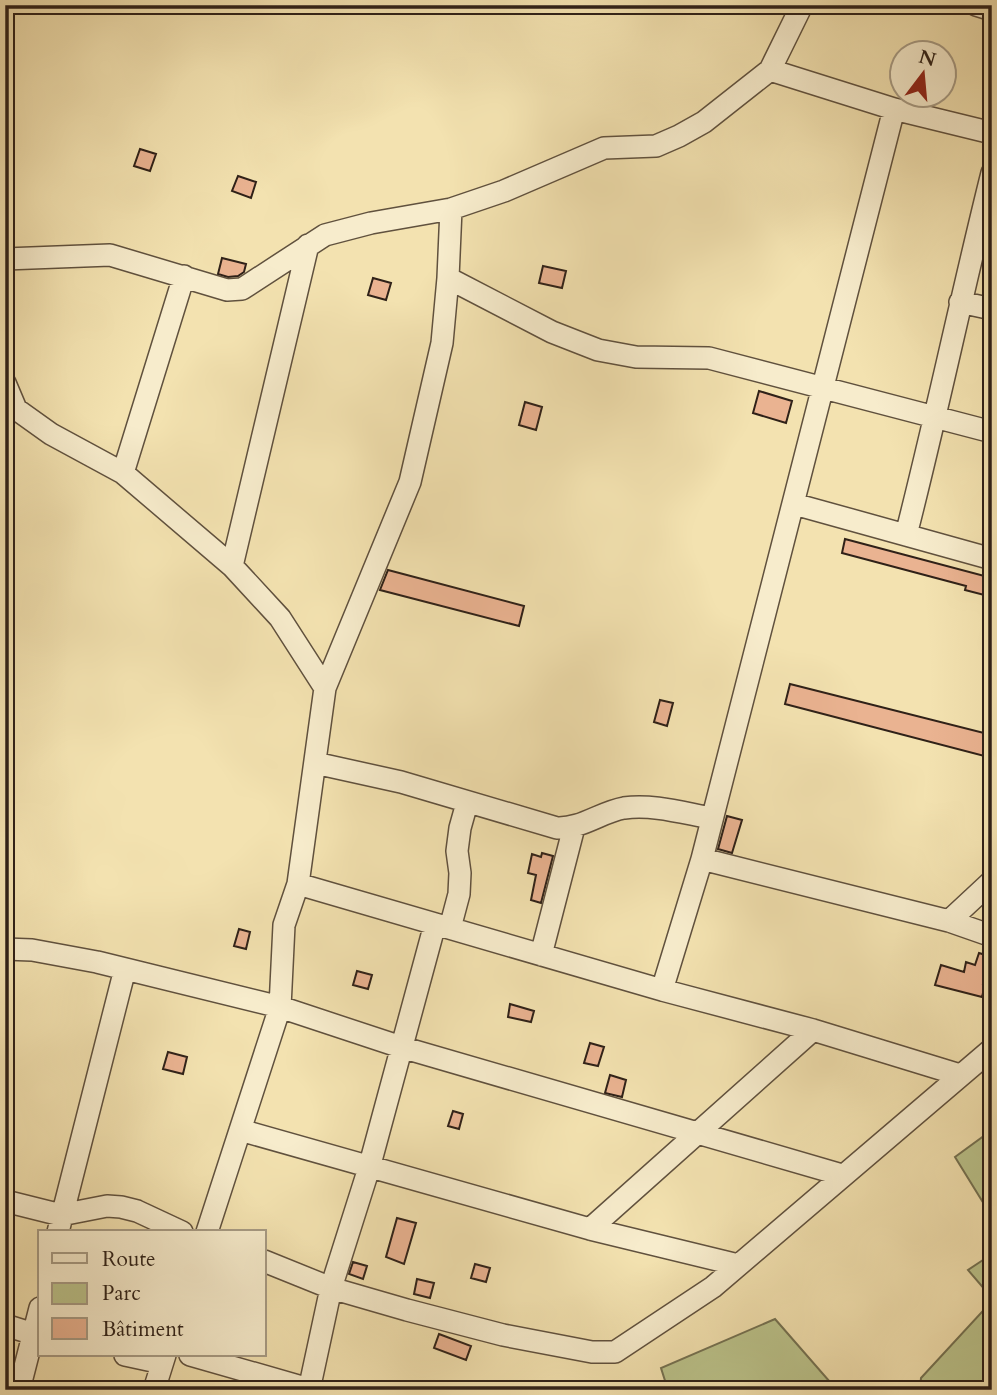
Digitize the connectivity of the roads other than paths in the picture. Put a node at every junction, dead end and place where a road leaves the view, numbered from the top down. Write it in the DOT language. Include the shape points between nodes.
graph roads {
  1 [pos="802,5"];
  2 [pos="976,5"];
  3 [pos="992,10"];
  4 [pos="770,70"];
  5 [pos="894,110"];
  6 [pos="992,133"];
  7 [pos="992,173"];
  8 [pos="451,209"];
  9 [pos="308,245"];
  10 [pos="5,259"];
  11 [pos="184,276"];
  12 [pos="448,278"];
  13 [pos="960,302"];
  14 [pos="992,309"];
  15 [pos="5,383"];
  16 [pos="824,390"];
  17 [pos="11,407"];
  18 [pos="937,416"];
  19 [pos="992,432"];
  20 [pos="123,473"];
  21 [pos="794,504"];
  22 [pos="906,534"];
  23 [pos="992,559"];
  24 [pos="232,566"];
  25 [pos="325,688"];
  26 [pos="315,763"];
  27 [pos="467,803"];
  28 [pos="711,818"];
  29 [pos="574,827"];
  30 [pos="702,859"];
  31 [pos="992,881"];
  32 [pos="298,884"];
  33 [pos="949,921"];
  34 [pos="443,926"];
  35 [pos="992,936"];
  36 [pos="5,949"];
  37 [pos="541,955"];
  38 [pos="125,969"];
  39 [pos="662,990"];
  40 [pos="280,1007"];
  41 [pos="813,1030"];
  42 [pos="401,1047"];
  43 [pos="992,1049"];
  44 [pos="960,1075"];
  45 [pos="240,1130"];
  46 [pos="699,1132"];
  47 [pos="369,1168"];
  48 [pos="842,1175"];
  49 [pos="5,1201"];
  50 [pos="59,1224"];
  51 [pos="590,1229"];
  52 [pos="178,1230"];
  53 [pos="208,1230"];
  54 [pos="266,1262"];
  55 [pos="738,1265"];
  56 [pos="331,1288"];
  57 [pos="5,1325"];
  58 [pos="37,1335"];
  59 [pos="135,1356"];
  60 [pos="194,1356"];
  61 [pos="164,1359"];
  62 [pos="309,1389"];
  63 [pos="19,1390"];
  64 [pos="153,1390"];
  1 -- 4 [label="street"];
  2 -- 3 [label="street"];
  4 -- 5 [label="street"];
  4 -- 8 [label="street" via="679,136 656,146 604,148"];
  5 -- 6 [label="street"];
  5 -- 16 [label="street"];
  7 -- 13 [label="street"];
  8 -- 9 [label="street" via="339,231"];
  8 -- 12 [label="street"];
  9 -- 11 [label="street" via="242,289 227,290"];
  9 -- 24 [label="street"];
  10 -- 11 [label="street" via="110,255"];
  11 -- 20 [label="street"];
  12 -- 16 [label="street" via="552,332 598,350 636,357 709,358"];
  12 -- 25 [label="street" via="442,343 410,482"];
  13 -- 14 [label="street"];
  13 -- 18 [label="street"];
  15 -- 17 [label="street"];
  16 -- 18 [label="street"];
  16 -- 21 [label="street"];
  17 -- 20 [label="street"];
  18 -- 19 [label="street"];
  18 -- 22 [label="street"];
  20 -- 24 [label="street"];
  21 -- 22 [label="street"];
  21 -- 28 [label="street"];
  22 -- 23 [label="street"];
  24 -- 25 [label="street" via="280,618"];
  25 -- 26 [label="street"];
  26 -- 27 [label="street" via="401,782"];
  26 -- 32 [label="street"];
  27 -- 29 [label="street" via="557,828"];
  27 -- 34 [label="street" via="457,851 459,894"];
  28 -- 29 [label="street" via="623,808"];
  28 -- 30 [label="street"];
  29 -- 37 [label="street"];
  30 -- 33 [label="street"];
  30 -- 39 [label="street"];
  31 -- 33 [label="street"];
  32 -- 34 [label="street"];
  32 -- 40 [label="street" via="284,925"];
  33 -- 35 [label="street"];
  34 -- 37 [label="street"];
  34 -- 42 [label="street"];
  36 -- 38 [label="street"];
  37 -- 39 [label="street"];
  38 -- 40 [label="street"];
  38 -- 50 [label="street"];
  39 -- 41 [label="street"];
  40 -- 42 [label="street"];
  40 -- 45 [label="street"];
  41 -- 44 [label="street"];
  41 -- 46 [label="street"];
  42 -- 46 [label="street"];
  42 -- 47 [label="street"];
  43 -- 44 [label="street"];
  44 -- 48 [label="street"];
  45 -- 47 [label="street"];
  45 -- 53 [label="street"];
  46 -- 48 [label="street"];
  46 -- 51 [label="street"];
  47 -- 51 [label="street"];
  47 -- 56 [label="street"];
  48 -- 55 [label="street"];
  49 -- 50 [label="street"];
  50 -- 52 [label="street" via="107,1206 137,1211"];
  51 -- 55 [label="street"];
  54 -- 56 [label="street"];
  55 -- 56 [label="street" via="623,1348 606,1353 503,1335"];
  56 -- 62 [label="street"];
  57 -- 58 [label="street"];
  58 -- 63 [label="street"];
  59 -- 61 [label="street"];
  60 -- 62 [label="street"];
  61 -- 64 [label="street"];
}
